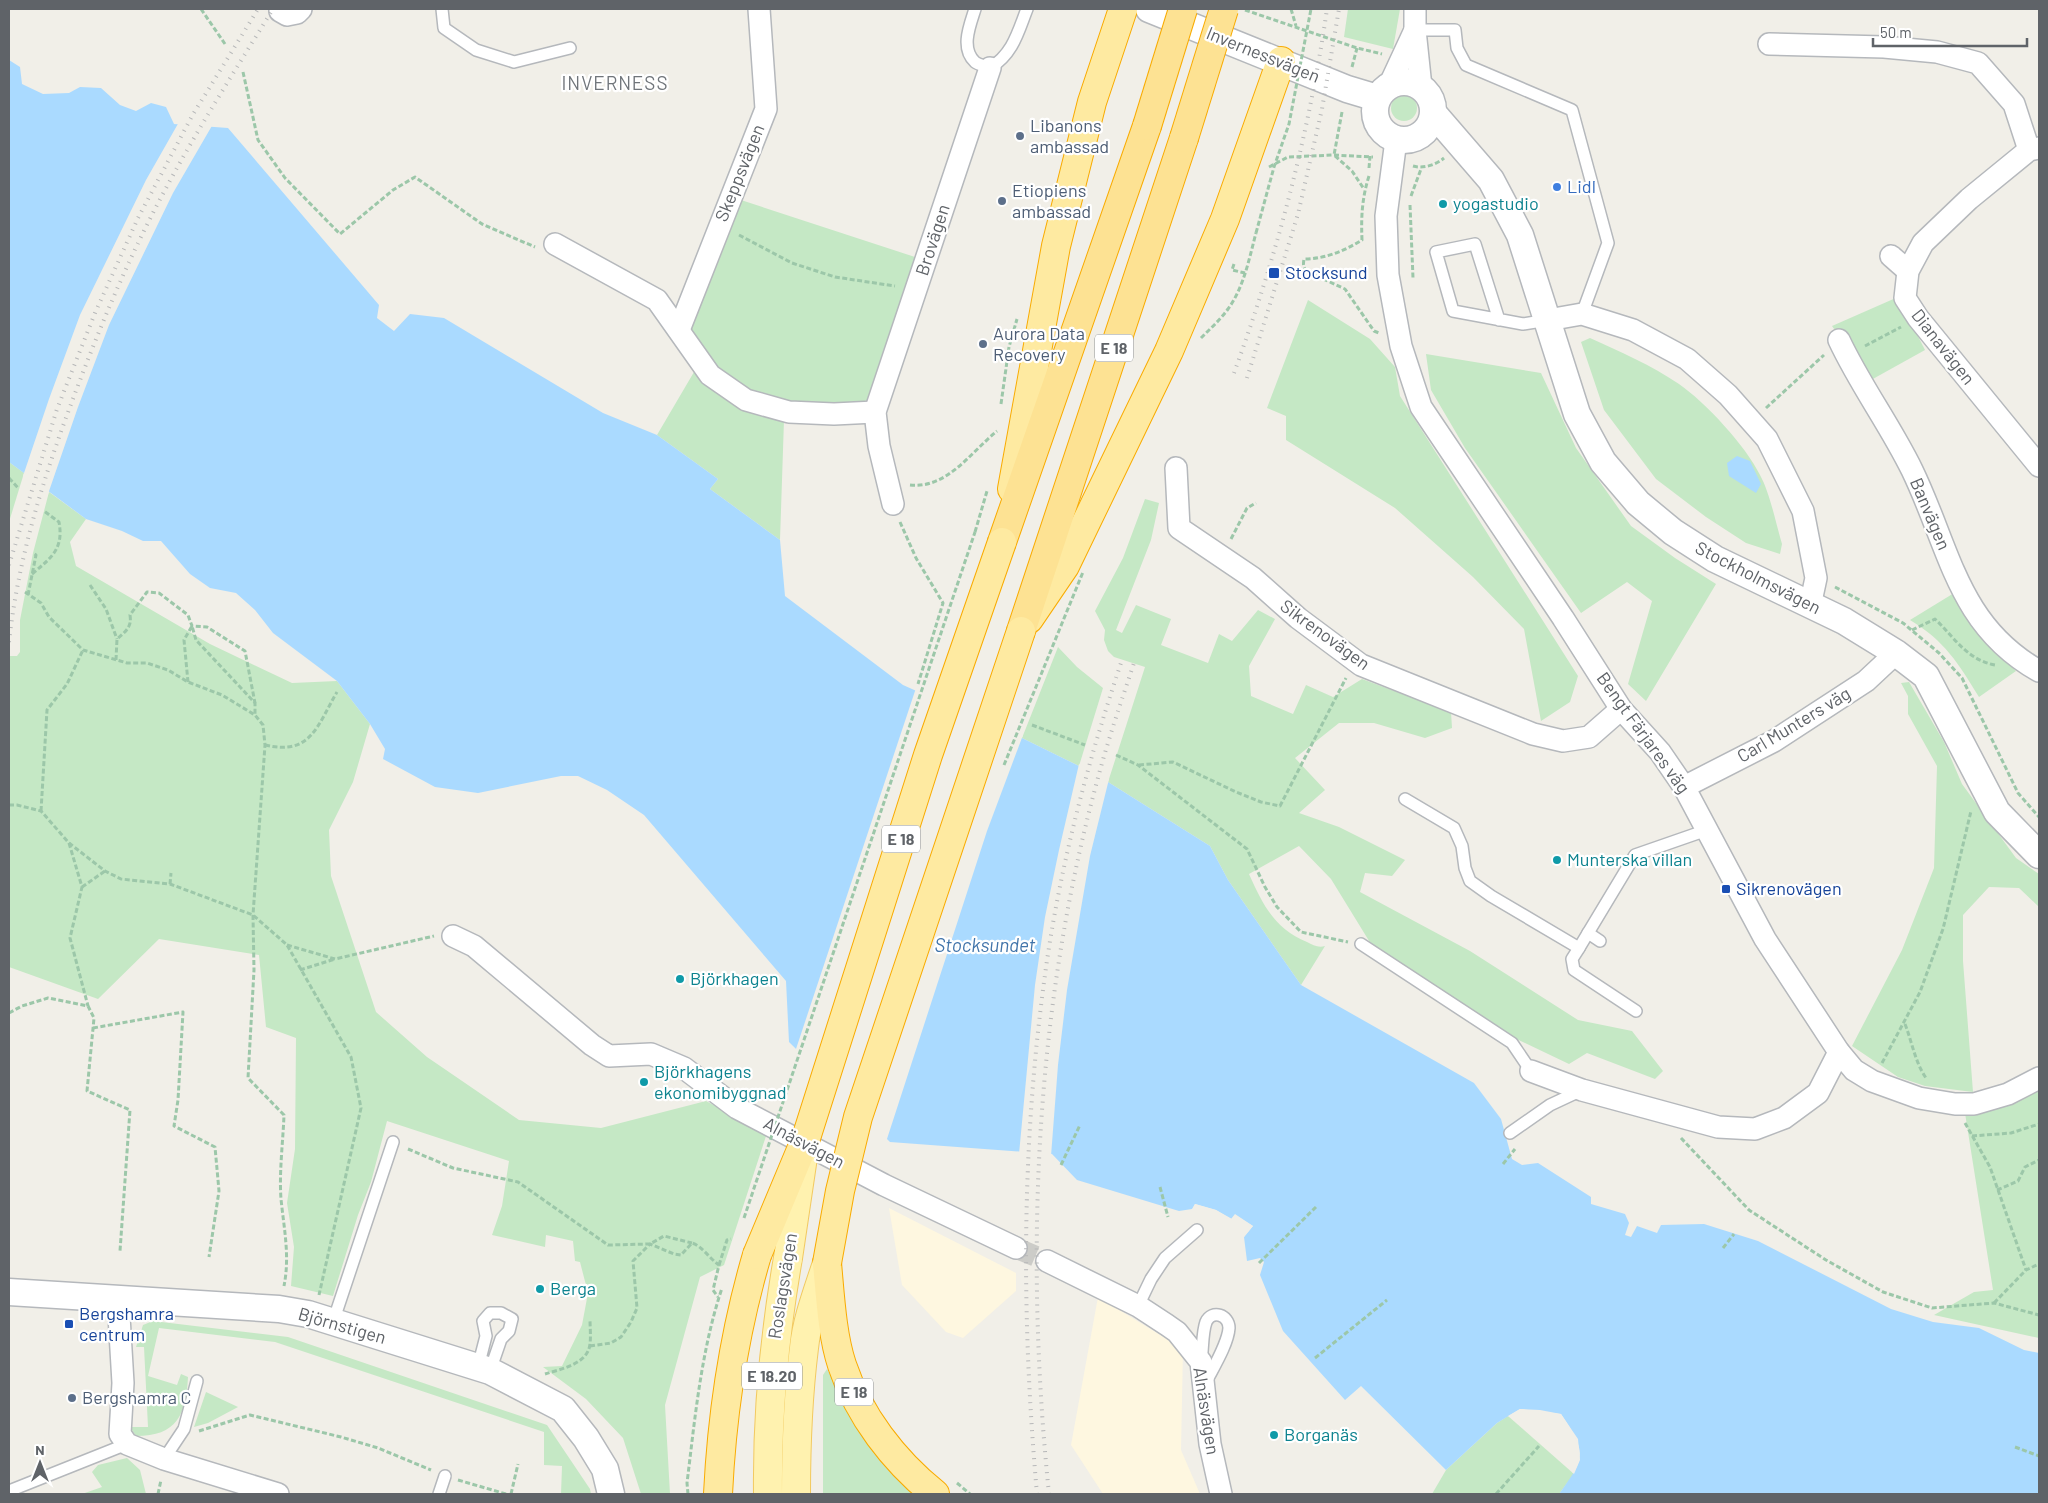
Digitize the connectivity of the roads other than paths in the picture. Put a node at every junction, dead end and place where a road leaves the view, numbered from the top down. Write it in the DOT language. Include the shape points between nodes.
graph roads {
  1 [pos="442,9"];
  2 [pos="759,9"];
  3 [pos="975,9"];
  4 [pos="1027,9"];
  5 [pos="1123,9"];
  6 [pos="1150,9"];
  7 [pos="1183,9"];
  8 [pos="1224,9"];
  9 [pos="1415,9"];
  10 [pos="1415,30"];
  11 [pos="1769,44"];
  12 [pos="570,48"];
  13 [pos="1282,61"];
  14 [pos="990,68"];
  15 [pos="1421,87"];
  16 [pos="1383,92"];
  17 [pos="1434,114"];
  18 [pos="2034,149"];
  19 [pos="1394,150"];
  20 [pos="555,244"];
  21 [pos="1891,256"];
  22 [pos="1908,271"];
  23 [pos="1582,314"];
  24 [pos="1499,320"];
  25 [pos="1548,320"];
  26 [pos="679,330"];
  27 [pos="1843,348"];
  28 [pos="875,412"];
  29 [pos="2039,466"];
  30 [pos="1176,468"];
  31 [pos="893,504"];
  32 [pos="1002,542"];
  33 [pos="1064,565"];
  34 [pos="1810,606"];
  35 [pos="1896,653"];
  36 [pos="2039,671"];
  37 [pos="1621,709"];
  38 [pos="1684,787"];
  39 [pos="1405,799"];
  40 [pos="1707,830"];
  41 [pos="2039,855"];
  42 [pos="1588,933"];
  43 [pos="453,936"];
  44 [pos="1600,941"];
  45 [pos="1361,944"];
  46 [pos="1579,948"];
  47 [pos="1636,1011"];
  48 [pos="1839,1052"];
  49 [pos="1531,1070"];
  50 [pos="2039,1078"];
  51 [pos="1582,1090"];
  52 [pos="1510,1134"];
  53 [pos="806,1138"];
  54 [pos="393,1142"];
  55 [pos="1197,1230"];
  56 [pos="1016,1248"];
  57 [pos="1047,1261"];
  58 [pos="827,1263"];
  59 [pos="9,1292"];
  60 [pos="118,1299"];
  61 [pos="1138,1306"];
  62 [pos="333,1322"];
  63 [pos="1201,1362"];
  64 [pos="197,1381"];
  65 [pos="1204,1386"];
  66 [pos="127,1444"];
  67 [pos="164,1459"];
  68 [pos="445,1476"];
  69 [pos="945,1488"];
  70 [pos="9,1491"];
  71 [pos="278,1494"];
  72 [pos="439,1494"];
  73 [pos="612,1494"];
  74 [pos="718,1494"];
  75 [pos="768,1494"];
  76 [pos="796,1494"];
  77 [pos="1221,1494"];
  1 -- 12 [label="lane" via="444,28 476,50 514,62"];
  2 -- 26 [label="street, Skeppsvägen" via="766,109"];
  3 -- 14 [label="lane" via="967,36 969,52 976,63"];
  4 -- 14 [label="lane" via="1012,47 1002,61"];
  5 -- 32 [label="highway" via="1092,102 1056,246"];
  6 -- 13 [label="street, Invernessvägen"];
  7 -- 32 [label="highway, E 18, bridge" via="1147,126"];
  8 -- 33 [label="highway, E 18, bridge" via="1184,138"];
  9 -- 10 [label="street"];
  10 -- 15 [label="street"];
  10 -- 16 [label="street"];
  10 -- 23 [label="lane" via="1454,30 1457,48 1466,66 1572,110 1608,243"];
  11 -- 18 [label="street" via="1884,47 1937,52 1978,63 2014,104"];
  13 -- 16 [label="street, Invernessvägen" via="1346,89"];
  13 -- 33 [label="highway" via="1225,219 1169,351"];
  14 -- 28 [label="street, Brovägen"];
  15 -- 16 [label="street" via="1399,82"];
  15 -- 17 [label="street" via="1431,99"];
  16 -- 19 [label="street" via="1374,108 1375,118"];
  17 -- 19 [label="street" via="1427,130"];
  17 -- 25 [label="street, Stockholmsvägen" via="1491,180 1520,235"];
  18 -- 22 [label="street, Dianavägen" via="1969,199 1923,243"];
  19 -- 37 [label="street, Bengt Färjares väg" via="1386,216 1388,275 1401,346 1421,407"];
  20 -- 26 [label="street" via="657,300"];
  21 -- 22 [label="street"];
  22 -- 29 [label="street, Dianavägen" via="1905,298 1918,318"];
  23 -- 25 [label="street"];
  23 -- 34 [label="street" via="1633,330 1687,359 1728,395 1767,438 1803,511 1816,578"];
  24 -- 24 [label="lane" via="1475,244 1436,252 1453,311"];
  24 -- 25 [label="lane" via="1523,324"];
  25 -- 34 [label="street, Stockholmsvägen" via="1577,414 1603,462 1638,502 1673,532 1715,559"];
  26 -- 28 [label="street" via="710,375 746,400 789,412"];
  27 -- 36 [label="street, Banvägen" via="1912,470 1964,596 1989,631 2019,660"];
  28 -- 31 [label="street" via="879,446"];
  30 -- 37 [label="street, Sikrenovägen" via="1179,528 1253,578 1298,618 1356,662 1533,734 1563,741 1589,737"];
  32 -- 53 [label="highway, E 18, bridge" via="928,755"];
  33 -- 58 [label="highway, E 18, bridge" via="1021,631 858,1117"];
  34 -- 35 [label="street, Stockholmsvägen" via="1844,621"];
  35 -- 38 [label="street, Carl Munters väg" via="1866,681 1774,741"];
  35 -- 41 [label="street, Stockholmsvägen" via="1926,676 1997,812"];
  37 -- 38 [label="street, Bengt Färjares väg" via="1660,752"];
  38 -- 40 [label="street, Bengt Färjares väg"];
  39 -- 46 [label="lane" via="1454,828 1470,881"];
  40 -- 42 [label="lane" via="1635,855"];
  40 -- 48 [label="street, Bengt Färjares väg" via="1765,939"];
  42 -- 44 [label="lane"];
  42 -- 46 [label="lane"];
  43 -- 56 [label="street, Alnäsvägen" via="474,946 609,1056 651,1054 684,1068 737,1108 884,1185"];
  45 -- 49 [label="lane" via="1512,1043"];
  46 -- 47 [label="lane" via="1572,959 1574,970"];
  48 -- 50 [label="street, Bengt Färjares väg" via="1854,1070 1872,1082 1919,1098 1948,1103 1974,1104 2008,1094"];
  48 -- 51 [label="street" via="1818,1093 1784,1118 1756,1129 1718,1127"];
  49 -- 51 [label="street"];
  51 -- 52 [label="lane" via="1550,1105"];
  53 -- 74 [label="highway, E 18, bridge" via="757,1254 745,1298 730,1373"];
  53 -- 75 [label="main road, Roslagsvägen / E 18.20, bridge" via="774,1345"];
  54 -- 62 [label="lane"];
  55 -- 61 [label="lane" via="1165,1258"];
  57 -- 61 [label="street, Alnäsvägen"];
  58 -- 69 [label="highway, E 18" via="842,1365 860,1406 884,1443 914,1478"];
  58 -- 76 [label="main road, Roslagsvägen / E 18.20" via="804,1347"];
  59 -- 60 [label="street, Björnstigen"];
  60 -- 62 [label="street, Björnstigen" via="279,1309"];
  60 -- 66 [label="street" via="123,1383 120,1434"];
  61 -- 63 [label="street, Alnäsvägen" via="1177,1332"];
  62 -- 73 [label="street, Björnstigen" via="484,1369 563,1409 586,1438 604,1469"];
  63 -- 65 [label="street, Alnäsvägen"];
  63 -- 65 [label="lane" via="1206,1323 1210,1316 1222,1315 1229,1328"];
  64 -- 67 [label="lane" via="184,1429"];
  65 -- 77 [label="street, Alnäsvägen" via="1210,1444"];
  66 -- 67 [label="street"];
  66 -- 70 [label="lane"];
  67 -- 71 [label="street"];
  68 -- 72 [label="lane"];
}
